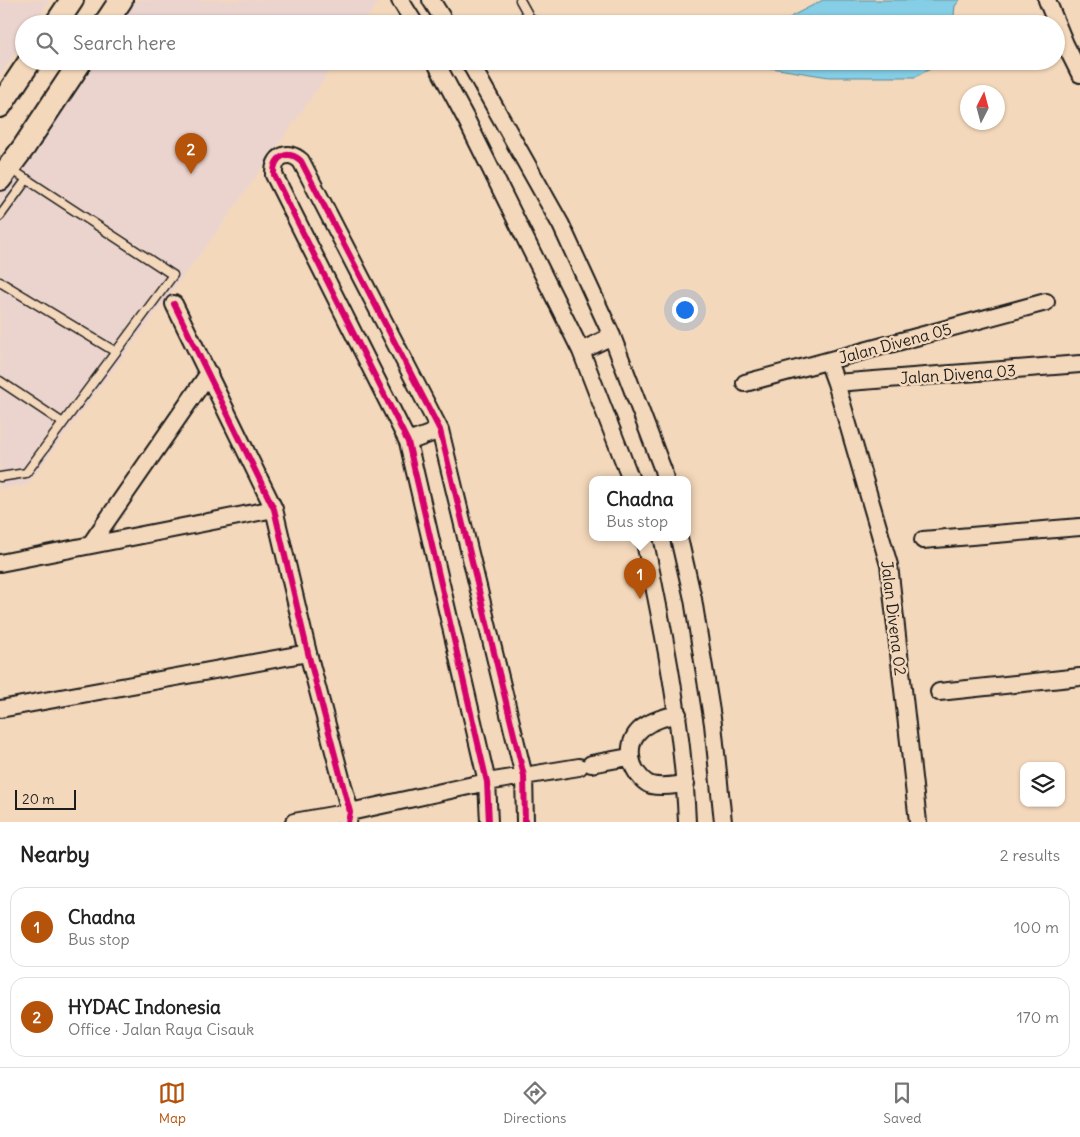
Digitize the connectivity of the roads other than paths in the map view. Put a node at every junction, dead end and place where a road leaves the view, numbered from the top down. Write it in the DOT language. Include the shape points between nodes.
graph roads {
  1 [pos="72,0"];
  2 [pos="121,0"];
  3 [pos="400,0"];
  4 [pos="431,0"];
  5 [pos="520,0"];
  6 [pos="1047,0"];
  7 [pos="62,15"];
  8 [pos="112,15"];
  9 [pos="409,15"];
  10 [pos="440,15"];
  11 [pos="528,15"];
  12 [pos="1053,15"];
  13 [pos="1065,44"];
  14 [pos="24,70"];
  15 [pos="76,70"];
  16 [pos="440,70"];
  17 [pos="474,70"];
  18 [pos="1080,74"];
  19 [pos="0,106"];
  20 [pos="12,175"];
  21 [pos="0,216"];
  22 [pos="0,282"];
  23 [pos="1046,302"];
  24 [pos="174,304"];
  25 [pos="612,336"];
  26 [pos="582,351"];
  27 [pos="116,352"];
  28 [pos="828,361"];
  29 [pos="1080,364"];
  30 [pos="208,373"];
  31 [pos="0,381"];
  32 [pos="745,383"];
  33 [pos="836,383"];
  34 [pos="63,423"];
  35 [pos="440,430"];
  36 [pos="408,442"];
  37 [pos="629,476"];
  38 [pos="664,476"];
  39 [pos="0,477"];
  40 [pos="274,509"];
  41 [pos="1080,527"];
  42 [pos="923,540"];
  43 [pos="645,541"];
  44 [pos="680,541"];
  45 [pos="90,545"];
  46 [pos="0,563"];
  47 [pos="308,653"];
  48 [pos="1080,677"];
  49 [pos="939,692"];
  50 [pos="0,709"];
  51 [pos="678,714"];
  52 [pos="630,757"];
  53 [pos="524,776"];
  54 [pos="487,782"];
  55 [pos="686,784"];
  56 [pos="349,817"];
  57 [pos="294,822"];
  58 [pos="490,822"];
  59 [pos="525,822"];
  60 [pos="687,822"];
  61 [pos="723,822"];
  62 [pos="918,822"];
  1 -- 7 [label="main road"];
  2 -- 8 [label="main road"];
  3 -- 9 [label="street"];
  4 -- 10 [label="street"];
  5 -- 11 [label="lane"];
  6 -- 12 [label="street"];
  13 -- 18 [label="street"];
  14 -- 19 [label="main road"];
  15 -- 20 [label="main road"];
  16 -- 26 [label="street"];
  17 -- 25 [label="street" via="561,225"];
  20 -- 21 [label="lane"];
  20 -- 27 [label="lane" via="173,275"];
  22 -- 27 [label="lane"];
  23 -- 28 [label="street, Jalan Divena 05"];
  24 -- 30 [label="street"];
  25 -- 26 [label="street"];
  25 -- 38 [label="street"];
  26 -- 37 [label="street"];
  27 -- 34 [label="lane"];
  28 -- 32 [label="street, Jalan Divena 05"];
  28 -- 33 [label="street, Jalan Divena 02"];
  29 -- 33 [label="street, Jalan Divena 03"];
  30 -- 40 [label="street"];
  30 -- 45 [label="street"];
  31 -- 34 [label="lane"];
  33 -- 62 [label="street, Jalan Divena 02" via="889,565"];
  34 -- 39 [label="lane" via="26,472"];
  35 -- 36 [label="street"];
  35 -- 36 [label="street" via="302,161 296,156 282,156 273,167 274,174"];
  35 -- 53 [label="street"];
  36 -- 54 [label="street"];
  40 -- 45 [label="street"];
  40 -- 47 [label="street"];
  41 -- 42 [label="street"];
  43 -- 51 [label="street"];
  44 -- 61 [label="street" via="713,724"];
  45 -- 46 [label="street"];
  47 -- 50 [label="street"];
  47 -- 56 [label="street"];
  48 -- 49 [label="street"];
  51 -- 52 [label="street" via="658,719 641,729 633,741"];
  51 -- 55 [label="street"];
  52 -- 53 [label="street"];
  52 -- 55 [label="street" via="636,772 649,785"];
  53 -- 54 [label="street"];
  53 -- 59 [label="street"];
  54 -- 56 [label="street"];
  54 -- 58 [label="street"];
  55 -- 60 [label="street"];
  56 -- 57 [label="street"];
}
